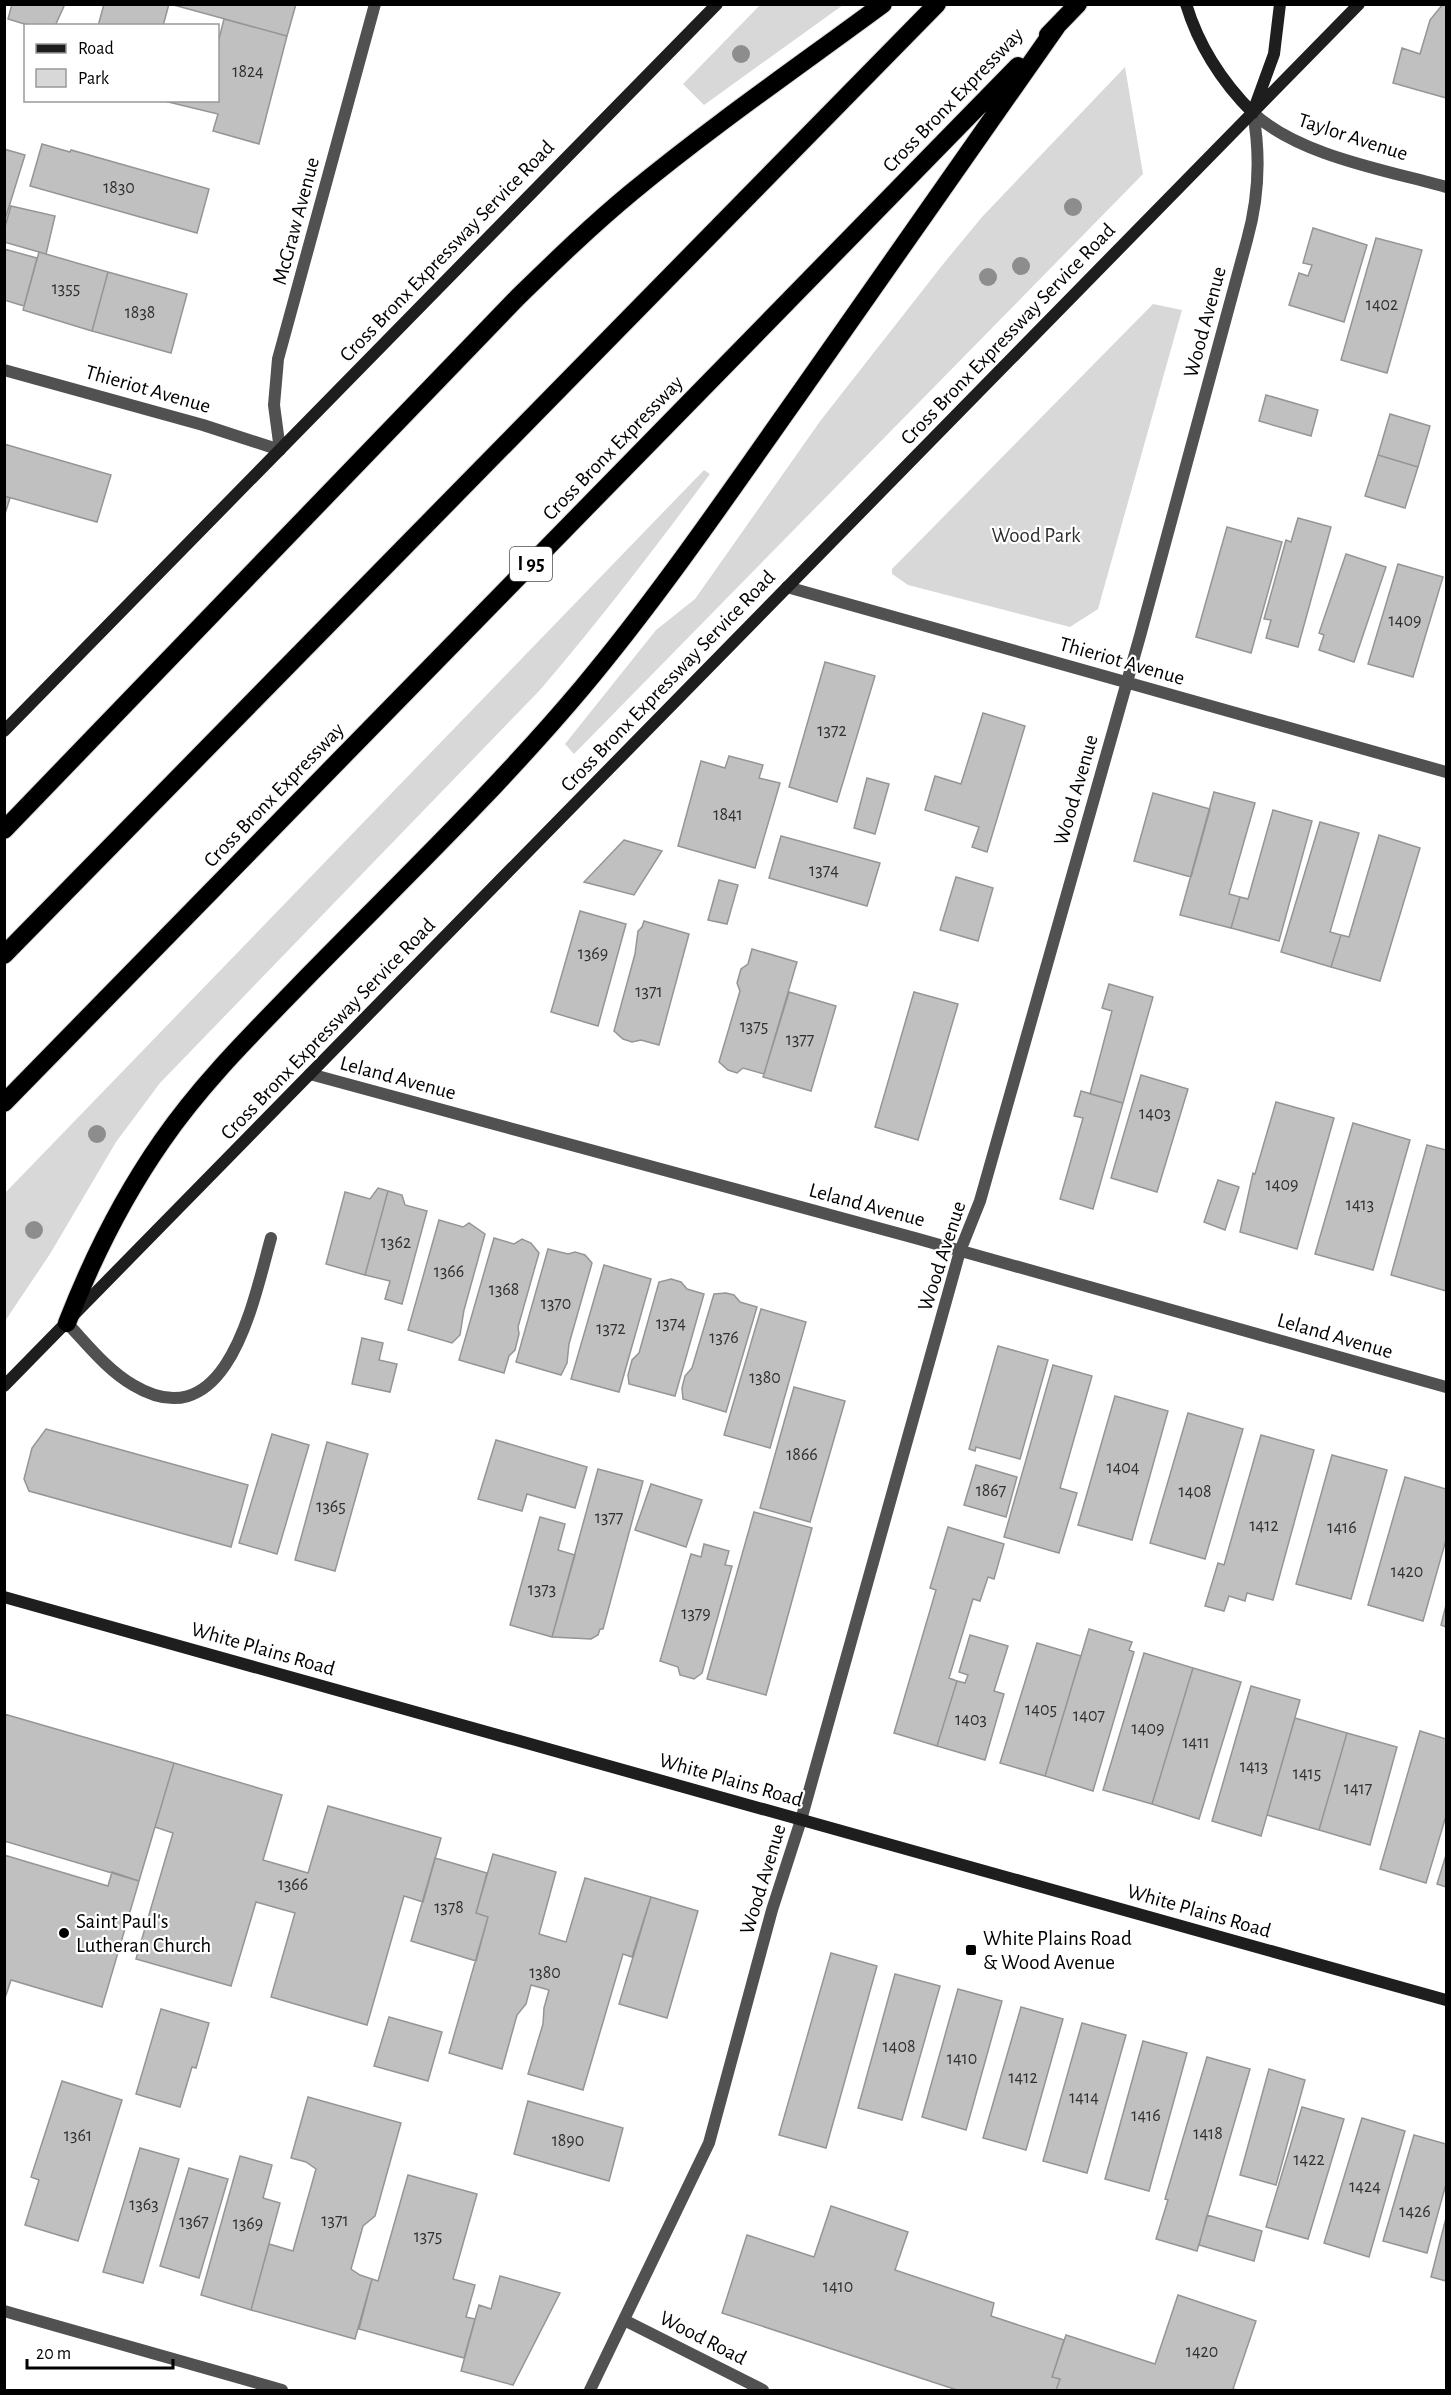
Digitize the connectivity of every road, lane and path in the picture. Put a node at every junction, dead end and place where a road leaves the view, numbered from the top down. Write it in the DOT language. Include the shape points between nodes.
graph roads {
  1 [pos="375,4"];
  2 [pos="717,4"];
  3 [pos="883,4"];
  4 [pos="937,4"];
  5 [pos="1078,4"];
  6 [pos="1186,4"];
  7 [pos="1280,4"];
  8 [pos="1359,4"];
  9 [pos="1057,26"];
  10 [pos="1253,113"];
  11 [pos="1446,187"];
  12 [pos="4,370"];
  13 [pos="280,450"];
  14 [pos="788,587"];
  15 [pos="1126,682"];
  16 [pos="4,731"];
  17 [pos="1446,772"];
  18 [pos="4,830"];
  19 [pos="4,955"];
  20 [pos="310,1074"];
  21 [pos="4,1103"];
  22 [pos="271,1238"];
  23 [pos="960,1251"];
  24 [pos="67,1323"];
  25 [pos="4,1386"];
  26 [pos="1446,1387"];
  27 [pos="4,1597"];
  28 [pos="801,1820"];
  29 [pos="1446,2000"];
  30 [pos="4,2311"];
  31 [pos="626,2321"];
  32 [pos="282,2391"];
  33 [pos="590,2391"];
  34 [pos="763,2391"];
  1 -- 13 [label="street, McGraw Avenue" via="278,360 274,405"];
  2 -- 13 [label="main road, Cross Bronx Expressway Service Road"];
  3 -- 18 [label="highway" via="632,192 561,256"];
  4 -- 19 [label="highway"];
  5 -- 9 [label="highway, Cross Bronx Expressway / I 95"];
  6 -- 10 [label="main road" via="1211,61"];
  7 -- 10 [label="main road" via="1274,54"];
  8 -- 10 [label="main road, Cross Bronx Expressway Service Road"];
  9 -- 21 [label="highway, Cross Bronx Expressway / I 95"];
  9 -- 24 [label="highway" via="701,534 623,638 530,746 242,1044 180,1116 119,1209"];
  10 -- 11 [label="street, Taylor Avenue" via="1273,129 1312,149"];
  10 -- 14 [label="main road, Cross Bronx Expressway Service Road"];
  10 -- 15 [label="street, Wood Avenue" via="1259,166 1253,218"];
  12 -- 13 [label="street, Thieriot Avenue"];
  13 -- 16 [label="main road, Cross Bronx Expressway Service Road"];
  14 -- 15 [label="street, Thieriot Avenue"];
  14 -- 20 [label="main road, Cross Bronx Expressway Service Road"];
  15 -- 17 [label="street, Thieriot Avenue"];
  15 -- 23 [label="street, Wood Avenue" via="980,1201"];
  20 -- 23 [label="street, Leland Avenue"];
  20 -- 24 [label="main road, Cross Bronx Expressway Service Road"];
  22 -- 24 [label="street" via="239,1344 213,1380 194,1393 171,1397 134,1386"];
  23 -- 26 [label="street, Leland Avenue"];
  23 -- 28 [label="street, Wood Avenue"];
  24 -- 25 [label="main road, Cross Bronx Expressway Service Road"];
  27 -- 28 [label="main road, White Plains Road"];
  28 -- 29 [label="main road, White Plains Road"];
  28 -- 31 [label="street, Wood Avenue" via="772,1910 709,2143"];
  30 -- 32 [label="street"];
  31 -- 33 [label="street, Wood Avenue"];
  31 -- 34 [label="street, Wood Road"];
}
